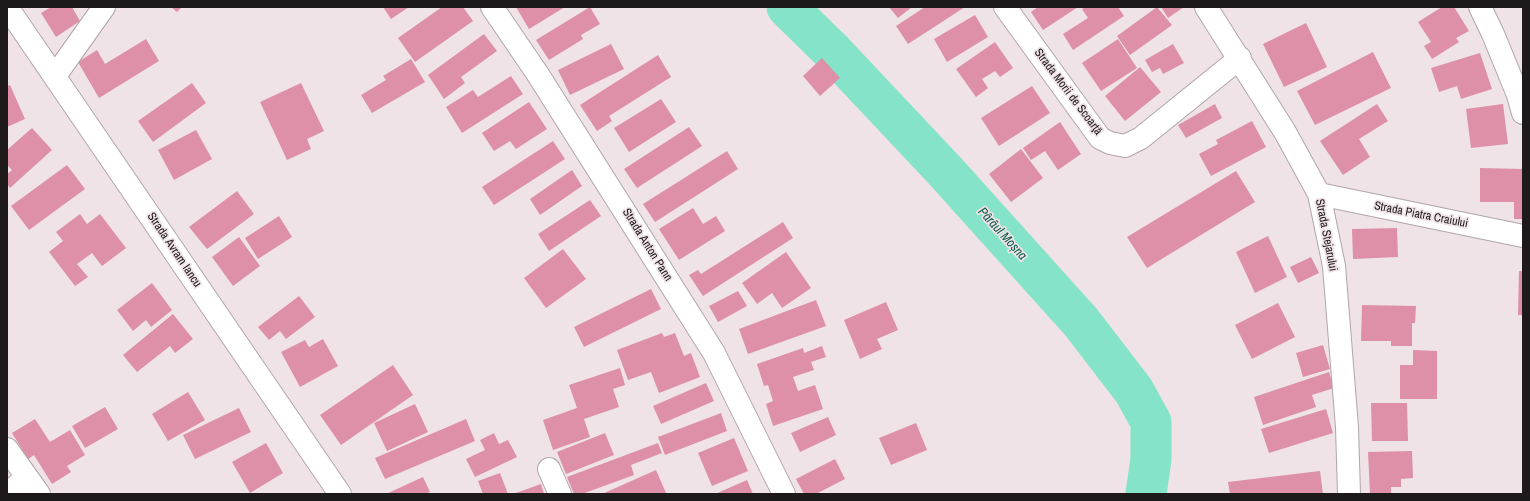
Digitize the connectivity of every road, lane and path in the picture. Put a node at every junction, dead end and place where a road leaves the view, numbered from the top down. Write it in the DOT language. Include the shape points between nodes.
graph roads {
  1 [pos="7,7"];
  2 [pos="104,7"];
  3 [pos="492,7"];
  4 [pos="1005,7"];
  5 [pos="1206,7"];
  6 [pos="1480,7"];
  7 [pos="1240,58"];
  8 [pos="55,76"];
  9 [pos="1523,113"];
  10 [pos="1319,194"];
  11 [pos="1523,236"];
  12 [pos="7,449"];
  13 [pos="548,469"];
  14 [pos="27,477"];
  15 [pos="7,494"];
  16 [pos="40,494"];
  17 [pos="340,494"];
  18 [pos="560,494"];
  19 [pos="784,494"];
  20 [pos="1349,494"];
  1 -- 8 [label="street, Strada Avram Iancu"];
  2 -- 8 [label="street"];
  3 -- 19 [label="street, Strada Anton Pann" via="537,73 714,352"];
  4 -- 7 [label="street, Strada Morii de Scoarţă" via="1100,138 1110,143 1125,146 1141,138"];
  5 -- 7 [label="street, Strada Stejarului"];
  6 -- 9 [label="street"];
  7 -- 10 [label="street, Strada Stejarului"];
  8 -- 17 [label="street, Strada Avram Iancu"];
  10 -- 11 [label="street, Strada Piatra Craiului"];
  10 -- 20 [label="street, Strada Stejarului" via="1334,266 1347,427"];
  12 -- 14 [label="street"];
  13 -- 18 [label="street"];
  14 -- 15 [label="street"];
  14 -- 16 [label="street"];
}
